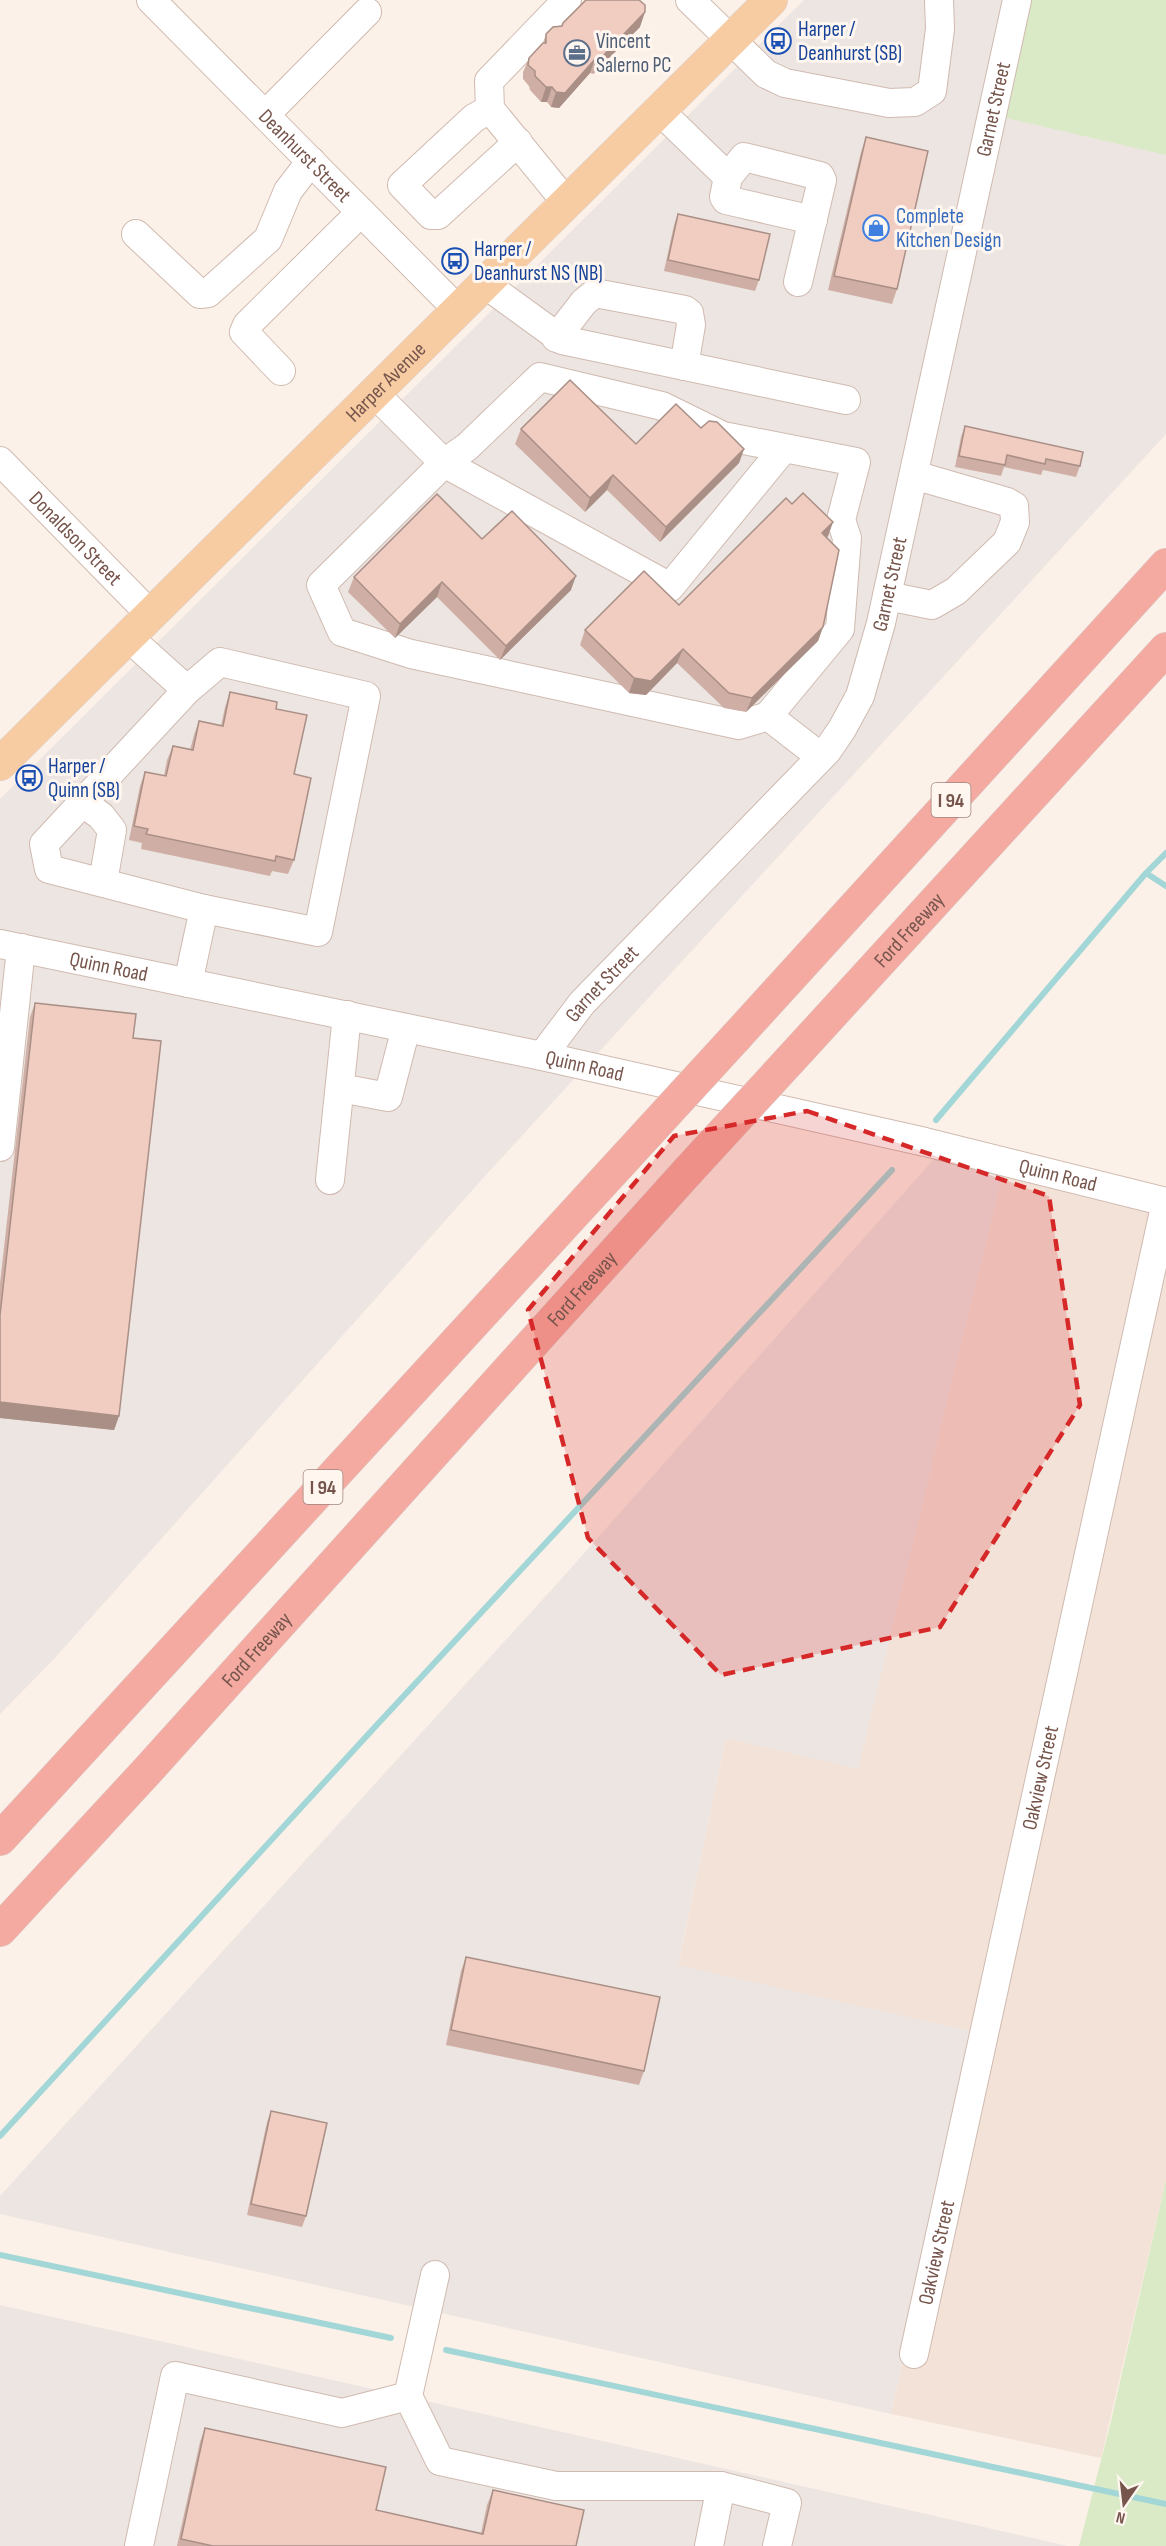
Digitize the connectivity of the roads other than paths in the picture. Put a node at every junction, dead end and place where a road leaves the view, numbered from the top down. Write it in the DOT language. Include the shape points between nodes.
graph roads {
  1 [pos="151,0"];
  2 [pos="567,0"];
  3 [pos="690,0"];
  4 [pos="771,0"];
  5 [pos="939,0"];
  6 [pos="1017,0"];
  7 [pos="367,12"];
  8 [pos="731,41"];
  9 [pos="490,109"];
  10 [pos="660,111"];
  11 [pos="265,115"];
  12 [pos="518,142"];
  13 [pos="311,161"];
  14 [pos="728,177"];
  15 [pos="566,202"];
  16 [pos="361,212"];
  17 [pos="813,220"];
  18 [pos="136,234"];
  19 [pos="798,282"];
  20 [pos="485,284"];
  21 [pos="458,310"];
  22 [pos="556,338"];
  23 [pos="684,366"];
  24 [pos="281,371"];
  25 [pos="374,393"];
  26 [pos="846,400"];
  27 [pos="784,448"];
  28 [pos="0,461"];
  29 [pos="444,463"];
  30 [pos="914,475"];
  31 [pos="1166,565"];
  32 [pos="887,596"];
  33 [pos="139,626"];
  34 [pos="1166,648"];
  35 [pos="187,690"];
  36 [pos="768,716"];
  37 [pos="821,757"];
  38 [pos="0,764"];
  39 [pos="83,803"];
  40 [pos="103,882"];
  41 [pos="204,909"];
  42 [pos="10,946"];
  43 [pos="188,983"];
  44 [pos="347,1016"];
  45 [pos="406,1028"];
  46 [pos="542,1056"];
  47 [pos="340,1088"];
  48 [pos="0,1147"];
  49 [pos="330,1180"];
  50 [pos="1166,1202"];
  51 [pos="0,1839"];
  52 [pos="3,1928"];
  53 [pos="435,2275"];
  54 [pos="914,2354"];
  55 [pos="408,2396"];
  56 [pos="721,2486"];
  57 [pos="139,2546"];
  58 [pos="710,2546"];
  59 [pos="777,2546"];
  1 -- 11 [label="street, Deanhurst Street"];
  2 -- 9 [label="street" via="489,81"];
  3 -- 8 [label="street"];
  4 -- 8 [label="main road, Harper Avenue"];
  5 -- 8 [label="street" via="940,29 932,92 915,102 889,103 784,83 766,74"];
  6 -- 30 [label="street, Garnet Street"];
  7 -- 11 [label="street"];
  8 -- 10 [label="main road, Harper Avenue"];
  9 -- 12 [label="street"];
  9 -- 12 [label="street" via="474,118 402,185 430,215 438,214"];
  10 -- 14 [label="street"];
  10 -- 15 [label="main road, Harper Avenue"];
  11 -- 13 [label="street, Deanhurst Street"];
  12 -- 15 [label="street"];
  13 -- 16 [label="street, Deanhurst Street"];
  13 -- 18 [label="street" via="288,191 268,239 208,293 200,294"];
  14 -- 17 [label="street" via="726,200"];
  14 -- 17 [label="street" via="744,157 818,174 822,180"];
  15 -- 20 [label="main road, Harper Avenue"];
  16 -- 21 [label="street, Deanhurst Street"];
  16 -- 24 [label="street" via="247,325 244,332"];
  17 -- 19 [label="street"];
  20 -- 21 [label="main road, Harper Avenue"];
  20 -- 22 [label="street"];
  21 -- 25 [label="main road, Harper Avenue"];
  22 -- 23 [label="street"];
  22 -- 23 [label="street" via="595,293 685,310 691,324"];
  23 -- 26 [label="street"];
  25 -- 29 [label="street"];
  25 -- 33 [label="main road, Harper Avenue"];
  27 -- 29 [label="street" via="723,436 662,406 540,377 467,447"];
  27 -- 29 [label="street" via="670,587"];
  27 -- 36 [label="street" via="856,462 841,520 847,538 840,629"];
  28 -- 33 [label="street, Donaldson Street"];
  29 -- 36 [label="street" via="321,585 342,632 411,654 739,725"];
  30 -- 32 [label="street, Garnet Street"];
  30 -- 32 [label="street" via="1007,502 1014,506 1015,522 1007,542 956,591 932,605"];
  31 -- 51 [label="highway, I 94, bridge"];
  32 -- 37 [label="street, Garnet Street" via="860,696"];
  33 -- 35 [label="street, Donaldson Street"];
  33 -- 38 [label="main road, Harper Avenue"];
  34 -- 52 [label="highway, Ford Freeway / I 94, bridge"];
  35 -- 39 [label="street"];
  35 -- 41 [label="street" via="220,662 366,696 318,932"];
  36 -- 37 [label="street"];
  37 -- 46 [label="street, Garnet Street" via="582,1003"];
  39 -- 40 [label="street" via="112,830"];
  39 -- 40 [label="street" via="45,844 49,869"];
  40 -- 41 [label="street"];
  41 -- 43 [label="street"];
  42 -- 43 [label="street, Quinn Road"];
  42 -- 48 [label="street"];
  43 -- 44 [label="street, Quinn Road"];
  44 -- 45 [label="street, Quinn Road"];
  44 -- 47 [label="street"];
  45 -- 46 [label="street, Quinn Road"];
  45 -- 47 [label="street" via="388,1097"];
  46 -- 50 [label="street, Quinn Road" via="925,1142"];
  47 -- 49 [label="street"];
  50 -- 54 [label="street, Oakview Street"];
  53 -- 55 [label="street"];
  55 -- 56 [label="street" via="440,2461 556,2486"];
  55 -- 57 [label="street" via="342,2413 175,2376"];
  56 -- 58 [label="street"];
  56 -- 59 [label="street" via="787,2503"];
}
